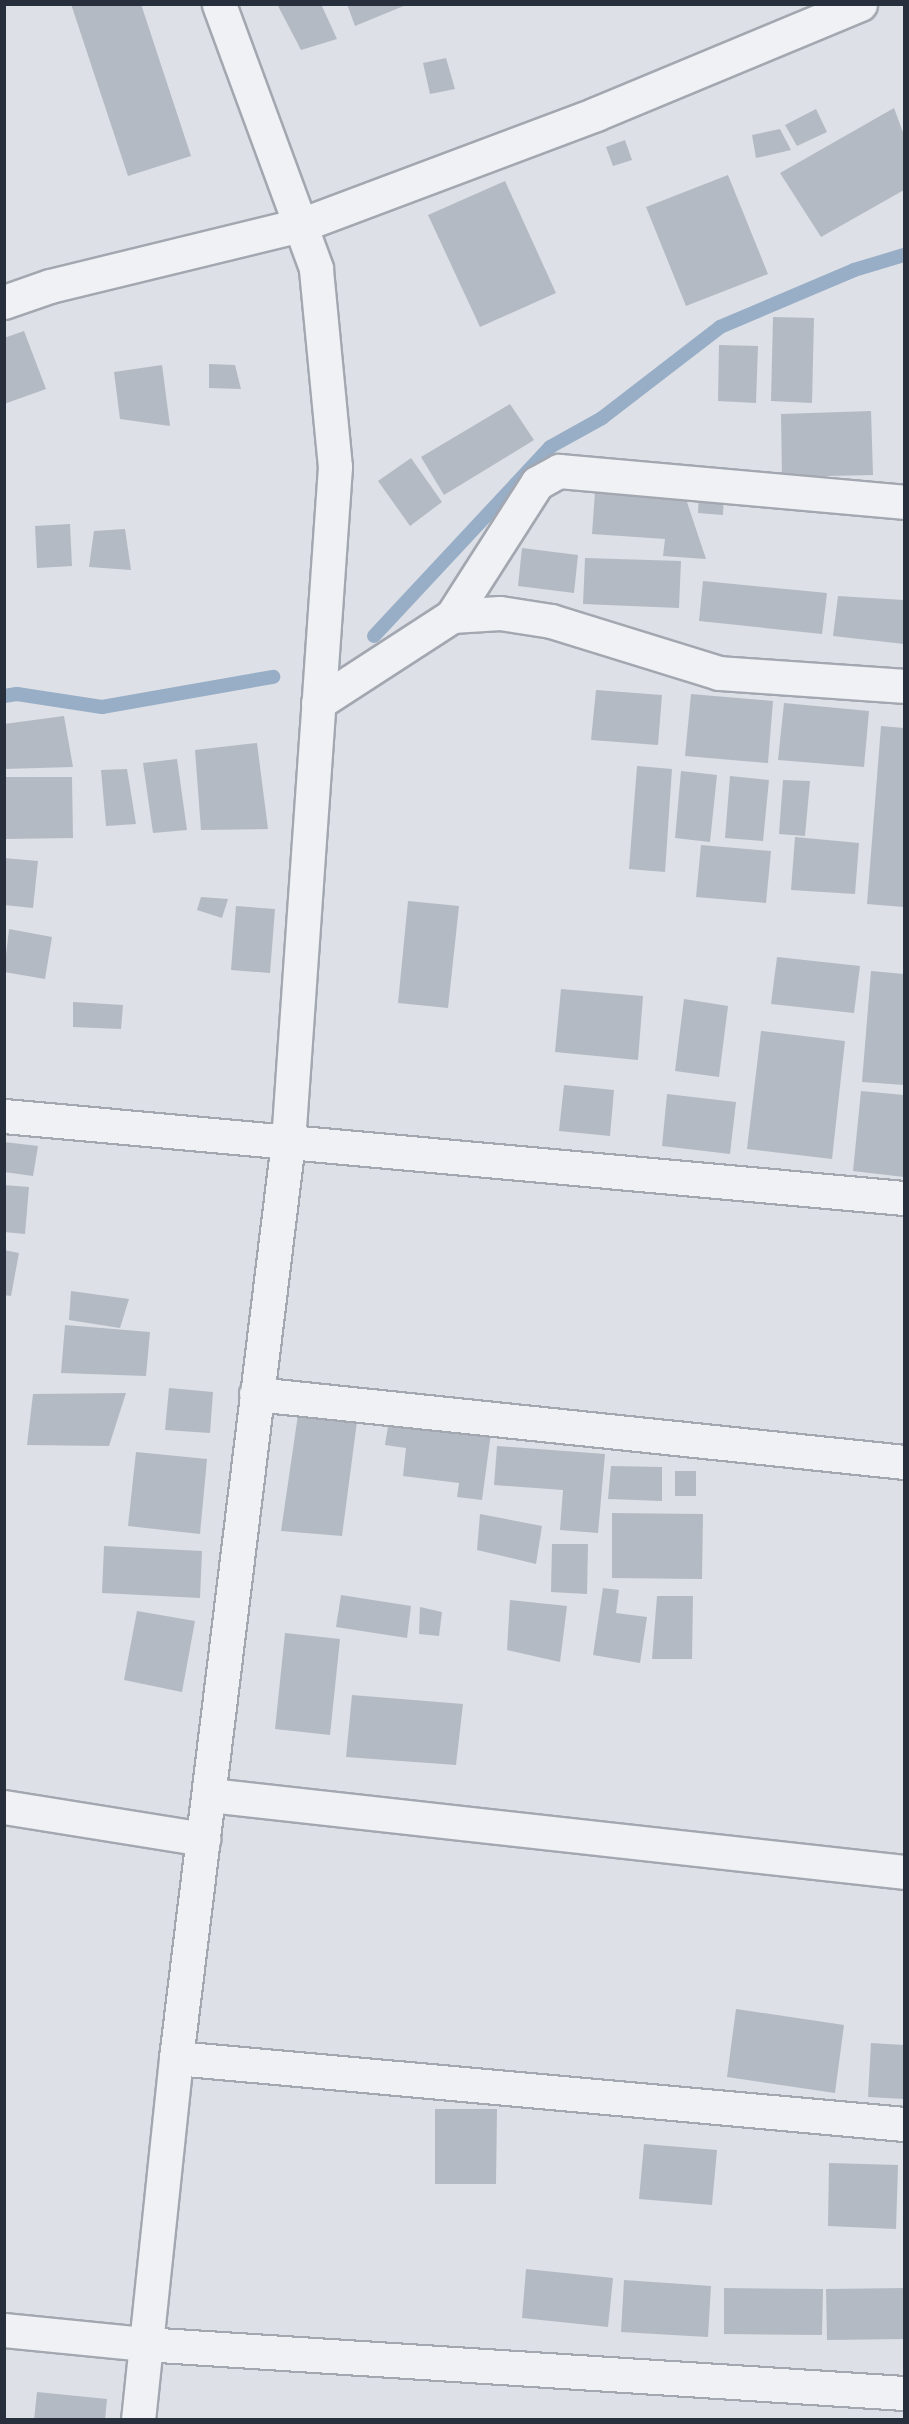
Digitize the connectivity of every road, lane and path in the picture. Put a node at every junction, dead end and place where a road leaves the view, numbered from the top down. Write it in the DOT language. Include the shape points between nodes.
graph roads {
  1 [pos="219,4"];
  2 [pos="860,4"];
  3 [pos="301,225"];
  4 [pos="4,302"];
  5 [pos="904,502"];
  6 [pos="452,616"];
  7 [pos="904,686"];
  8 [pos="318,703"];
  9 [pos="4,1116"];
  10 [pos="288,1142"];
  11 [pos="904,1198"];
  12 [pos="256,1394"];
  13 [pos="904,1462"];
  14 [pos="210,1795"];
  15 [pos="4,1807"];
  16 [pos="203,1839"];
  17 [pos="904,1872"];
  18 [pos="176,2058"];
  19 [pos="904,2124"];
  20 [pos="4,2330"];
  21 [pos="144,2344"];
  22 [pos="904,2393"];
  23 [pos="138,2420"];
  1 -- 3 [label="street"];
  2 -- 3 [label="street" via="596,114"];
  3 -- 4 [label="street" via="50,285"];
  3 -- 8 [label="street" via="316,268 335,467"];
  5 -- 6 [label="street" via="559,471 537,483"];
  6 -- 7 [label="street" via="500,613 551,621 719,673"];
  6 -- 8 [label="street"];
  8 -- 10 [label="street"];
  9 -- 10 [label="street"];
  10 -- 11 [label="street"];
  10 -- 12 [label="street"];
  12 -- 13 [label="street"];
  12 -- 14 [label="street"];
  14 -- 16 [label="street"];
  14 -- 17 [label="street"];
  15 -- 16 [label="street"];
  16 -- 18 [label="street"];
  18 -- 19 [label="street"];
  18 -- 21 [label="street"];
  20 -- 21 [label="street"];
  21 -- 22 [label="street"];
  21 -- 23 [label="street"];
}
